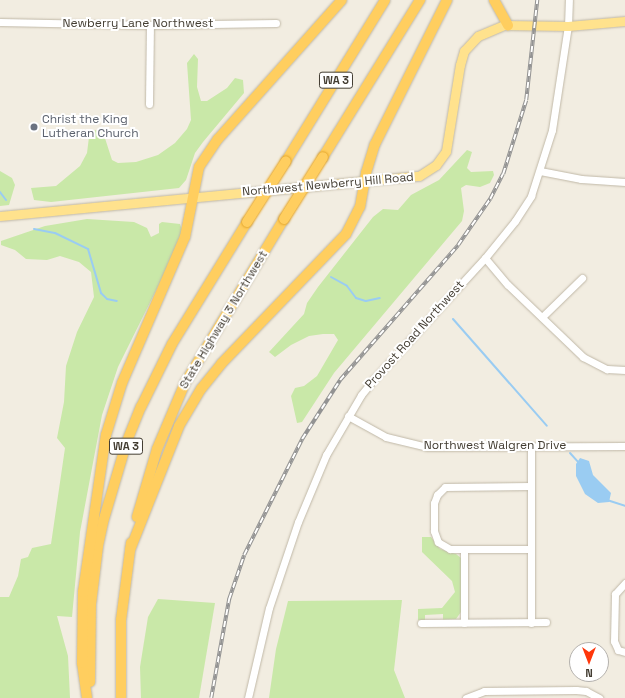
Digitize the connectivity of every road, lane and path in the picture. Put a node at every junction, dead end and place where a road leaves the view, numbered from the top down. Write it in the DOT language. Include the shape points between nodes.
graph roads {
  1 [pos="342,0"];
  2 [pos="385,0"];
  3 [pos="420,0"];
  4 [pos="447,0"];
  5 [pos="494,0"];
  6 [pos="569,0"];
  7 [pos="625,21"];
  8 [pos="0,22"];
  9 [pos="276,23"];
  10 [pos="150,25"];
  11 [pos="508,25"];
  12 [pos="568,26"];
  13 [pos="149,104"];
  14 [pos="540,171"];
  15 [pos="625,182"];
  16 [pos="364,183"];
  17 [pos="192,198"];
  18 [pos="0,216"];
  19 [pos="485,258"];
  20 [pos="582,278"];
  21 [pos="542,317"];
  22 [pos="625,370"];
  23 [pos="348,416"];
  24 [pos="531,446"];
  25 [pos="625,446"];
  26 [pos="531,486"];
  27 [pos="130,550"];
  28 [pos="464,550"];
  29 [pos="531,550"];
  30 [pos="625,583"];
  31 [pos="546,622"];
  32 [pos="464,623"];
  33 [pos="531,623"];
  34 [pos="421,624"];
  35 [pos="625,652"];
  36 [pos="87,698"];
  37 [pos="90,698"];
  38 [pos="121,698"];
  39 [pos="248,698"];
  40 [pos="466,698"];
  41 [pos="599,698"];
  1 -- 17 [label="highway" via="208,152 199,167"];
  2 -- 37 [label="highway, WA 3, bridge" via="163,360 141,407 118,470 103,522 95,570 90,628"];
  3 -- 27 [label="highway, State Highway 3 Northwest / WA 3, bridge" via="202,352 177,399 150,471"];
  4 -- 16 [label="highway" via="375,144"];
  5 -- 11 [label="highway"];
  6 -- 12 [label="street, Provost Road Northwest"];
  7 -- 12 [label="main road, Northwest Newberry Hill Road"];
  8 -- 10 [label="street, Newberry Lane Northwest"];
  9 -- 10 [label="street, Newberry Lane Northwest"];
  10 -- 13 [label="street"];
  11 -- 12 [label="main road, Northwest Newberry Hill Road"];
  11 -- 16 [label="main road, Northwest Newberry Hill Road" via="482,33 464,51 449,142 440,161 419,176"];
  12 -- 14 [label="street, Provost Road Northwest" via="552,130"];
  14 -- 15 [label="street" via="582,180"];
  14 -- 19 [label="street, Provost Road Northwest" via="530,196 515,221"];
  16 -- 17 [label="main road, Northwest Newberry Hill Road"];
  16 -- 27 [label="highway" via="360,207 346,234 221,364 193,402 179,426"];
  17 -- 18 [label="main road, Northwest Newberry Hill Road"];
  17 -- 36 [label="highway" via="186,237 122,383 106,435 83,592 82,663"];
  19 -- 21 [label="street" via="508,285"];
  19 -- 23 [label="street, Provost Road Northwest" via="386,365"];
  20 -- 21 [label="street"];
  21 -- 22 [label="street" via="583,357 607,369"];
  23 -- 24 [label="street, Northwest Walgren Drive" via="386,437 416,446"];
  23 -- 39 [label="street, Provost Road Northwest" via="326,455 298,522 269,608"];
  24 -- 25 [label="street, Northwest Walgren Drive"];
  24 -- 26 [label="street"];
  26 -- 28 [label="street" via="453,486 442,489 434,504 435,538 445,548"];
  26 -- 29 [label="street"];
  27 -- 38 [label="highway, State Highway 3 Northwest / WA 3" via="121,620"];
  28 -- 29 [label="street"];
  28 -- 32 [label="street"];
  29 -- 33 [label="street"];
  30 -- 35 [label="street" via="615,594 614,641 618,650"];
  31 -- 33 [label="street"];
  32 -- 33 [label="street"];
  32 -- 34 [label="street"];
  40 -- 41 [label="street" via="484,691 576,690 586,691"];
}
